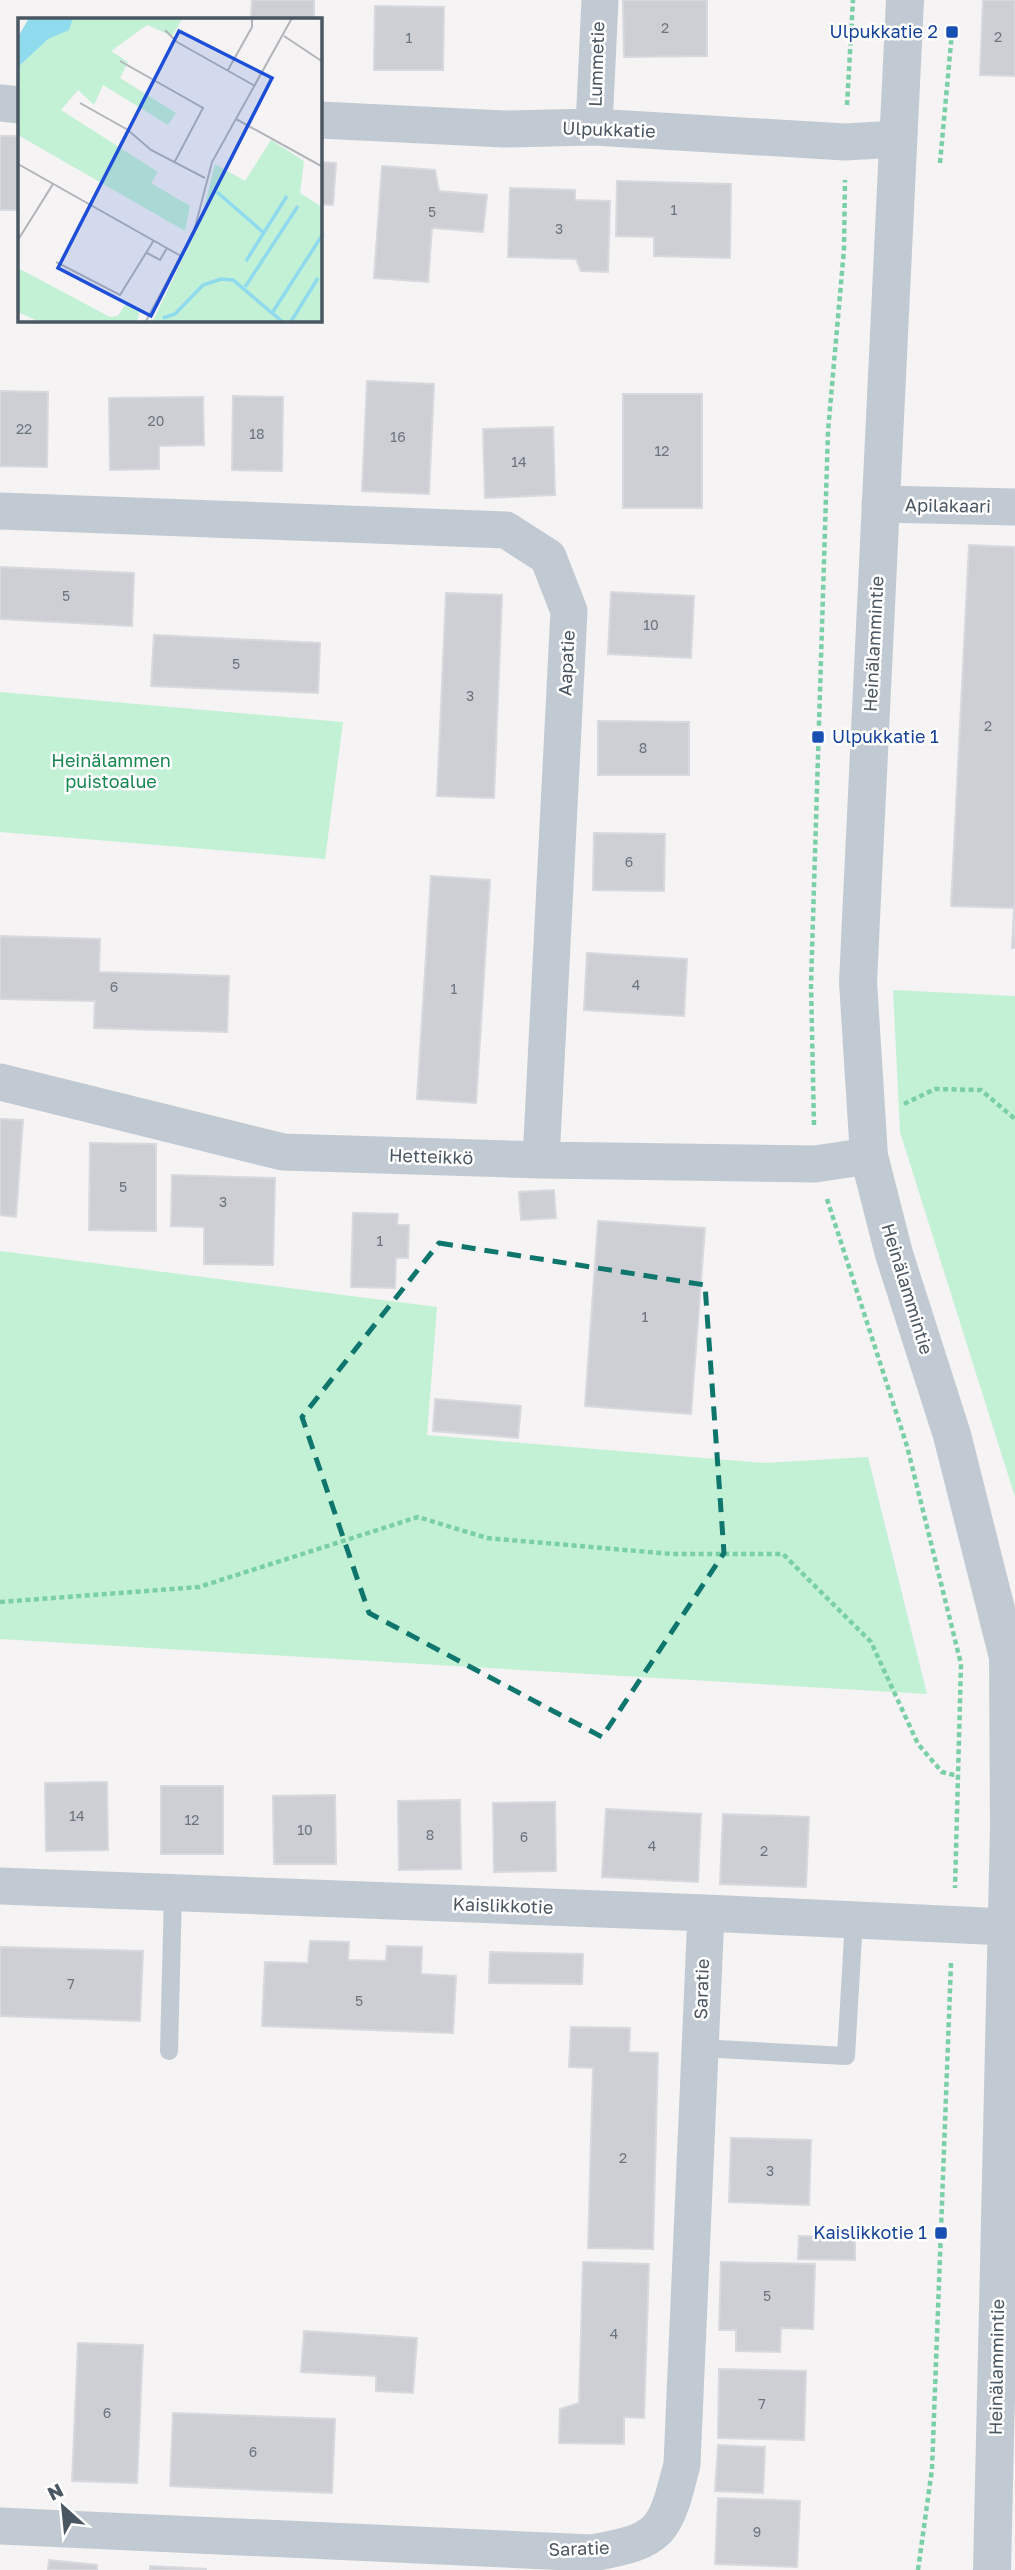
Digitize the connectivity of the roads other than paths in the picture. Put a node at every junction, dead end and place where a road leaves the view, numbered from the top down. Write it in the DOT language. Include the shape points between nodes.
graph roads {
  1 [pos="600,0"];
  2 [pos="905,0"];
  3 [pos="0,103"];
  4 [pos="18,105"];
  5 [pos="322,120"];
  6 [pos="594,127"];
  7 [pos="898,139"];
  8 [pos="880,504"];
  9 [pos="1015,507"];
  10 [pos="0,511"];
  11 [pos="0,1082"];
  12 [pos="868,1139"];
  13 [pos="541,1160"];
  14 [pos="0,1886"];
  15 [pos="173,1893"];
  16 [pos="706,1913"];
  17 [pos="853,1920"];
  18 [pos="1006,1927"];
  19 [pos="700,2048"];
  20 [pos="169,2050"];
  21 [pos="0,2526"];
  22 [pos="992,2570"];
  1 -- 6 [label="street, Lummetie"];
  2 -- 7 [label="street, Heinälammintie"];
  3 -- 4 [label="street"];
  5 -- 6 [label="street, Ulpukkatie" via="503,129"];
  6 -- 7 [label="street, Ulpukkatie" via="845,142"];
  7 -- 8 [label="street, Heinälammintie"];
  8 -- 9 [label="street, Apilakaari"];
  8 -- 12 [label="street, Heinälammintie" via="858,982"];
  10 -- 13 [label="street, Aapatie" via="506,530 548,557 569,611"];
  11 -- 13 [label="street, Hetteikkö" via="283,1152"];
  12 -- 13 [label="street, Hetteikkö" via="816,1164"];
  12 -- 18 [label="street, Heinälammintie" via="894,1254 952,1435 1007,1657"];
  14 -- 15 [label="street, Kaislikkotie"];
  15 -- 16 [label="street, Kaislikkotie"];
  15 -- 20 [label="lane"];
  16 -- 17 [label="street, Kaislikkotie"];
  16 -- 19 [label="street, Saratie"];
  17 -- 18 [label="street, Kaislikkotie"];
  17 -- 19 [label="lane" via="846,2056"];
  18 -- 22 [label="street, Heinälammintie"];
  19 -- 21 [label="street, Saratie" via="682,2464 672,2503 656,2533 633,2546 592,2553"];
}
